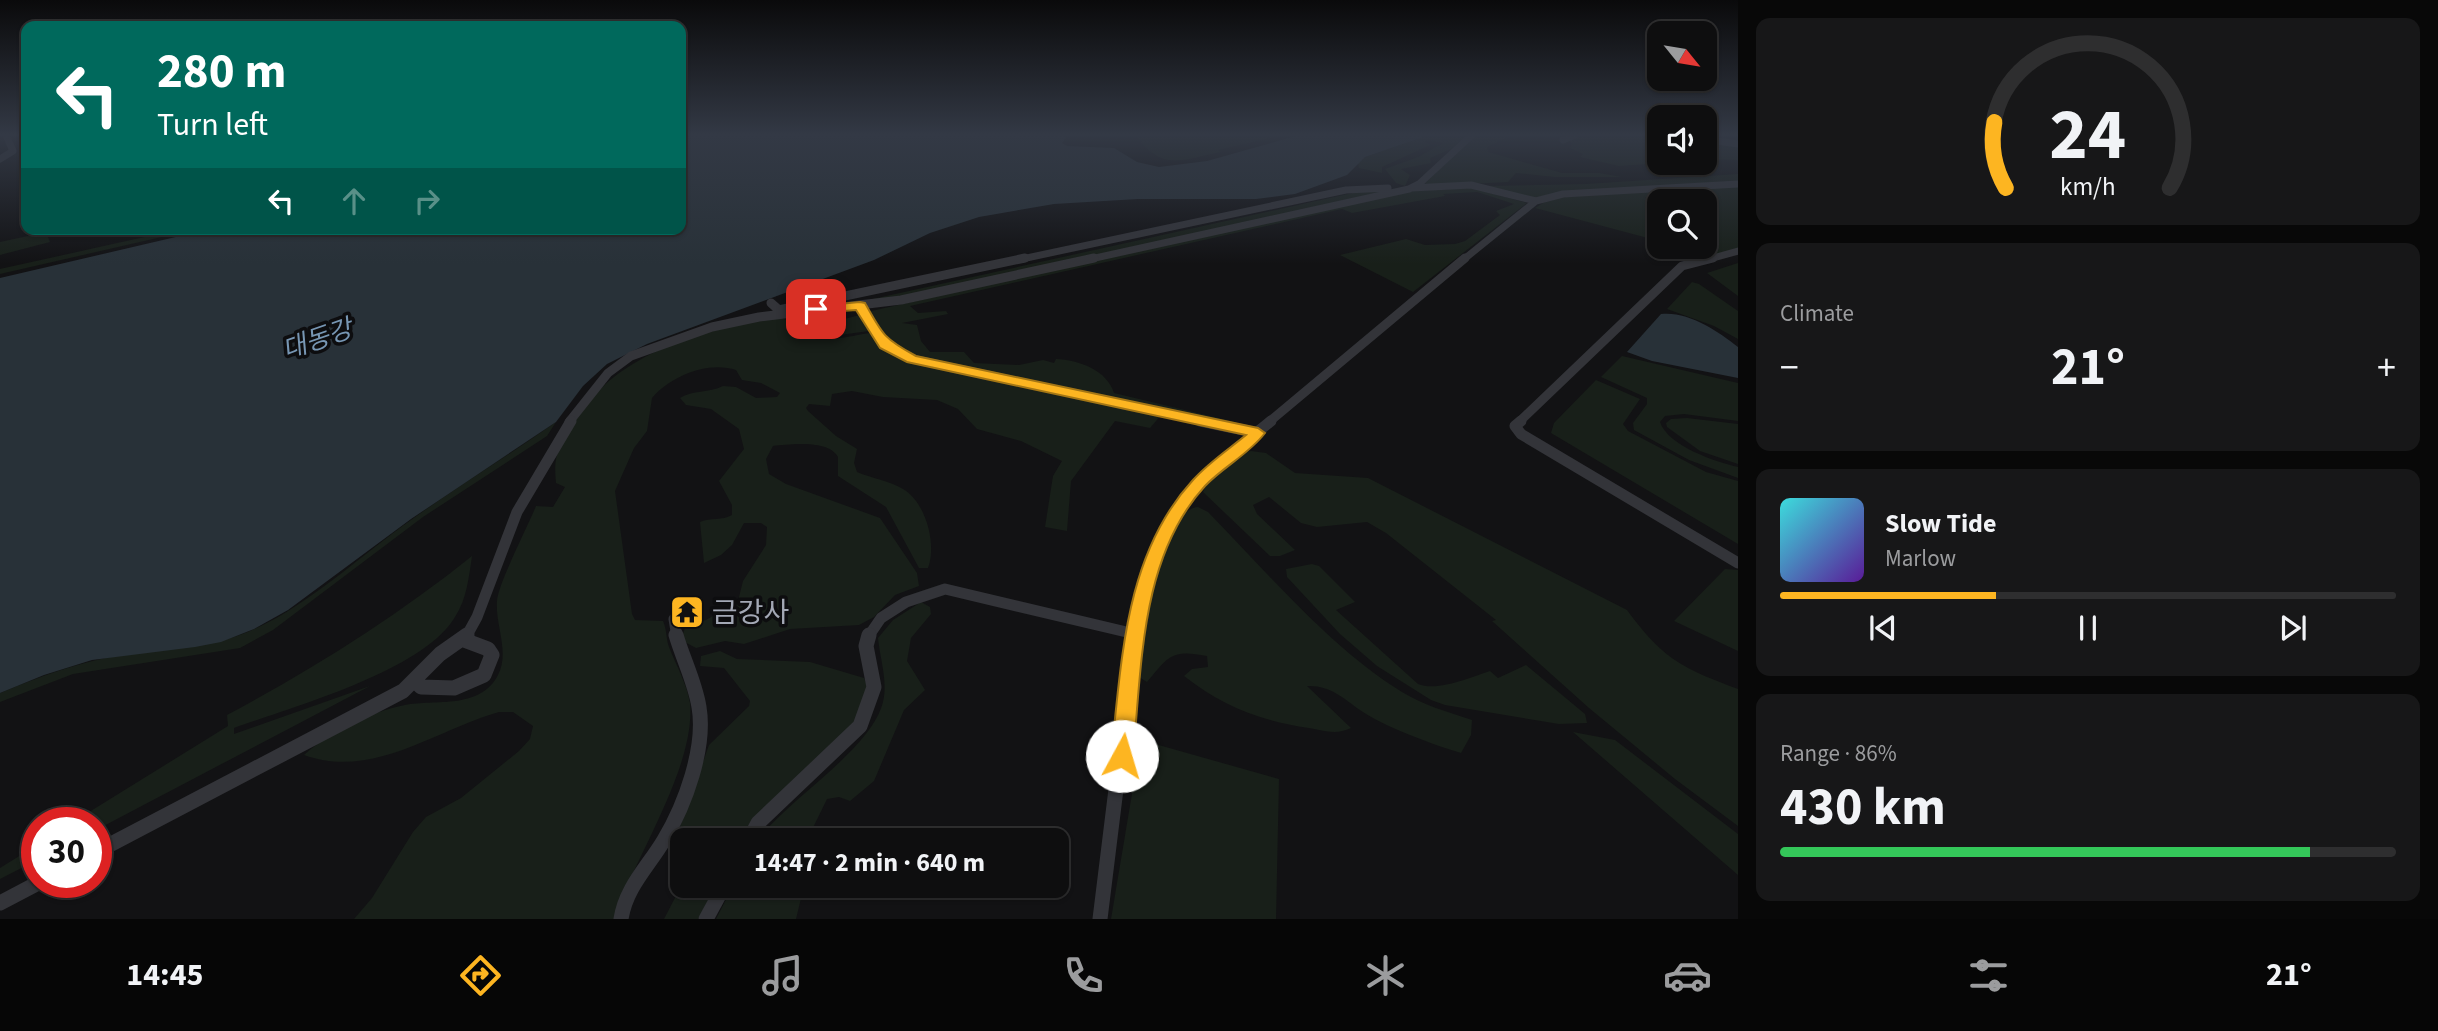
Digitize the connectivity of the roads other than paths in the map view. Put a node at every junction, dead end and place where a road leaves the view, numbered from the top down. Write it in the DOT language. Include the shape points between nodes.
graph roads {
  1 [pos="1426,178"];
  2 [pos="1738,184"];
  3 [pos="1409,189"];
  4 [pos="1536,201"];
  5 [pos="1738,251"];
  6 [pos="771,303"];
  7 [pos="860,306"];
  8 [pos="1258,433"];
  9 [pos="1738,563"];
  10 [pos="674,620"];
  11 [pos="1135,634"];
  12 [pos="464,640"];
  13 [pos="415,681"];
  14 [pos="755,828"];
  15 [pos="112,844"];
  16 [pos="21,892"];
  17 [pos="717,898"];
  18 [pos="0,903"];
  19 [pos="621,919"];
  20 [pos="706,919"];
  21 [pos="1100,919"];
  1 -- 3 [label="street"];
  2 -- 4 [label="street" via="1563,194"];
  3 -- 4 [label="street" via="1471,185"];
  3 -- 6 [label="street" via="1357,188 779,310"];
  3 -- 7 [label="street"];
  4 -- 8 [label="street" via="1398,311"];
  5 -- 9 [label="street" via="1682,266 1515,426 1521,434"];
  7 -- 8 [label="street" via="884,345 912,359"];
  7 -- 12 [label="street" via="712,327 631,356 608,373 561,433 517,512"];
  8 -- 11 [label="street" via="1199,483 1168,526 1148,573"];
  10 -- 19 [label="street" via="675,637 698,698 700,733 666,838 622,905"];
  11 -- 14 [label="street" via="945,589 906,602 881,618 869,636 866,646 874,688 860,726"];
  11 -- 21 [label="street"];
  12 -- 13 [label="street" via="440,654"];
  12 -- 13 [label="street" via="492,655 487,672 477,681 448,689 421,687"];
  13 -- 15 [label="street"];
  16 -- 18 [label="street"];
  17 -- 20 [label="street"];
}
